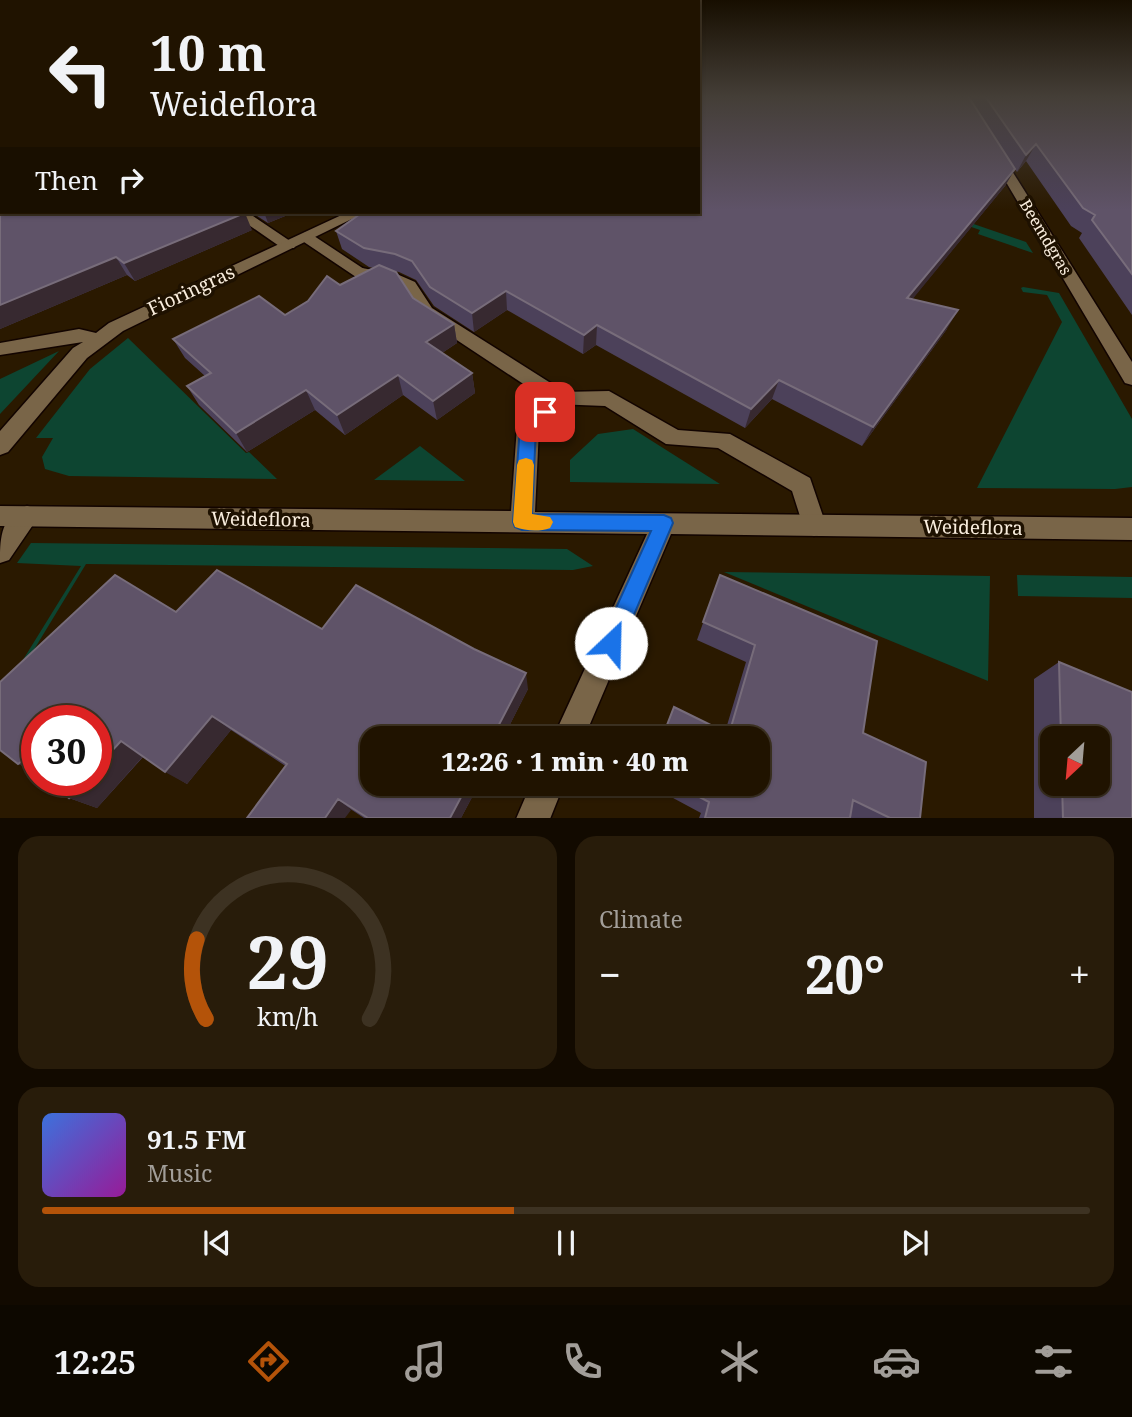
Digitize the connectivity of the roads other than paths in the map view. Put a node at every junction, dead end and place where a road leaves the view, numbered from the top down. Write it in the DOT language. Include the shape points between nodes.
graph roads {
  1 [pos="987,141"];
  2 [pos="240,214"];
  3 [pos="355,214"];
  4 [pos="306,237"];
  5 [pos="288,245"];
  6 [pos="97,339"];
  7 [pos="0,349"];
  8 [pos="1132,378"];
  9 [pos="561,399"];
  10 [pos="0,446"];
  11 [pos="0,516"];
  12 [pos="27,516"];
  13 [pos="522,522"];
  14 [pos="664,523"];
  15 [pos="814,525"];
  16 [pos="1132,529"];
  17 [pos="0,552"];
  18 [pos="574,726"];
  19 [pos="543,796"];
  20 [pos="533,818"];
  1 -- 8 [label="street, Beemdgras"];
  2 -- 5 [label="street"];
  3 -- 4 [label="street, Fioringras"];
  4 -- 5 [label="street, Fioringras"];
  4 -- 9 [label="street" via="362,273 396,278 418,292 425,311"];
  5 -- 6 [label="street, Fioringras"];
  6 -- 7 [label="street" via="79,335"];
  6 -- 10 [label="street, Fioringras" via="64,370"];
  9 -- 13 [label="street" via="528,426"];
  9 -- 15 [label="street" via="609,398 674,438 722,439 802,485"];
  11 -- 12 [label="street, Weideflora"];
  12 -- 13 [label="street, Weideflora"];
  12 -- 17 [label="street"];
  13 -- 14 [label="street, Weideflora"];
  14 -- 15 [label="street, Weideflora"];
  14 -- 18 [label="street"];
  15 -- 16 [label="street, Weideflora"];
  19 -- 20 [label="street"];
}
